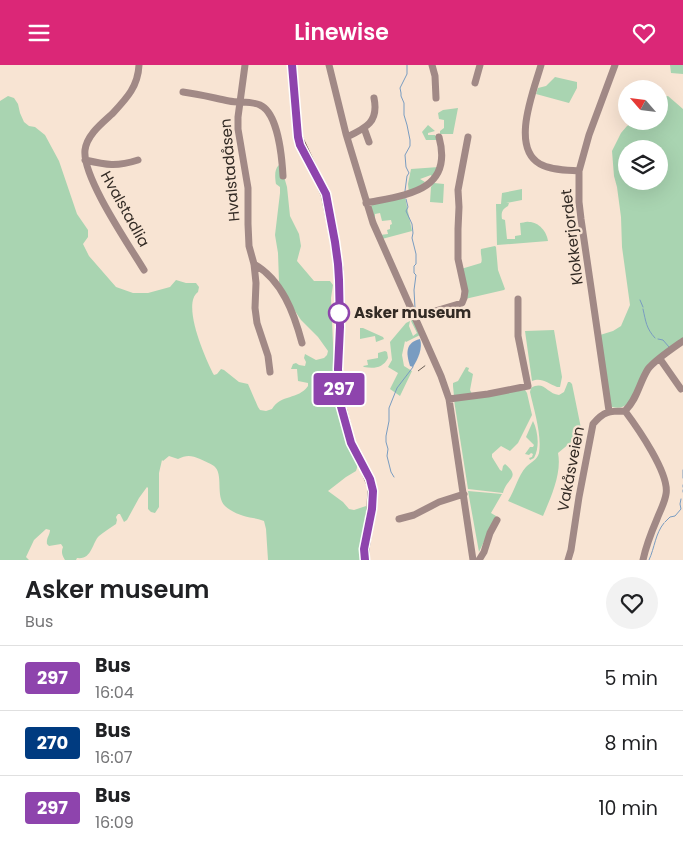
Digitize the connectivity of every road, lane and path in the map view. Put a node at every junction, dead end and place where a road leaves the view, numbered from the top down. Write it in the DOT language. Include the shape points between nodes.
graph roads {
  1 [pos="138,65"];
  2 [pos="245,65"];
  3 [pos="292,65"];
  4 [pos="329,65"];
  5 [pos="432,65"];
  6 [pos="480,65"];
  7 [pos="541,65"];
  8 [pos="616,65"];
  9 [pos="475,83"];
  10 [pos="183,92"];
  11 [pos="374,98"];
  12 [pos="436,98"];
  13 [pos="240,103"];
  14 [pos="364,128"];
  15 [pos="347,137"];
  16 [pos="439,137"];
  17 [pos="468,137"];
  18 [pos="370,142"];
  19 [pos="85,160"];
  20 [pos="138,160"];
  21 [pos="579,171"];
  22 [pos="283,176"];
  23 [pos="366,203"];
  24 [pos="254,264"];
  25 [pos="144,270"];
  26 [pos="518,299"];
  27 [pos="415,317"];
  28 [pos="683,341"];
  29 [pos="302,343"];
  30 [pos="660,359"];
  31 [pos="270,372"];
  32 [pos="681,389"];
  33 [pos="449,399"];
  34 [pos="609,411"];
  35 [pos="625,411"];
  36 [pos="464,494"];
  37 [pos="399,519"];
  38 [pos="497,520"];
  39 [pos="365,560"];
  40 [pos="473,560"];
  41 [pos="478,560"];
  42 [pos="568,560"];
  43 [pos="643,560"];
  1 -- 19 [label="street, Hvalstadlia" via="127,99 89,139"];
  2 -- 13 [label="street, Hvalstadåsen"];
  3 -- 39 [label="main road" via="298,137 326,194 336,247 340,403 351,443 372,487"];
  4 -- 15 [label="street"];
  5 -- 12 [label="street"];
  6 -- 9 [label="street"];
  7 -- 21 [label="street" via="525,130 527,147 540,164"];
  8 -- 21 [label="street, Klokkerjordet"];
  10 -- 13 [label="street, Hvalstadåsen"];
  11 -- 14 [label="street" via="374,116"];
  13 -- 22 [label="street, Hvalstadåsen" via="257,104 270,115 281,154"];
  13 -- 24 [label="street, Hvalstadåsen" via="238,129 248,188 248,237"];
  14 -- 15 [label="street"];
  14 -- 18 [label="street"];
  15 -- 23 [label="street"];
  16 -- 23 [label="street" via="442,162 433,180 403,196"];
  17 -- 27 [label="street" via="458,190 458,259 464,297 462,303"];
  19 -- 20 [label="street, Hvalstadlia" via="106,165"];
  19 -- 25 [label="street, Hvalstadlia" via="108,210"];
  21 -- 34 [label="street, Klokkerjordet" via="580,211"];
  23 -- 27 [label="street"];
  24 -- 29 [label="street" via="264,270 282,293"];
  24 -- 31 [label="street, Hvalstadåsen" via="257,323"];
  26 -- 33 [label="street" via="518,336 528,386"];
  27 -- 33 [label="street"];
  28 -- 30 [label="street"];
  30 -- 32 [label="street"];
  30 -- 35 [label="street" via="650,366 636,397"];
  33 -- 36 [label="street"];
  34 -- 35 [label="street"];
  34 -- 42 [label="street, Vakåsveien" via="597,418 591,429"];
  35 -- 43 [label="street" via="658,463 666,483 665,498"];
  36 -- 37 [label="street"];
  36 -- 40 [label="street"];
  38 -- 41 [label="street"];
}
